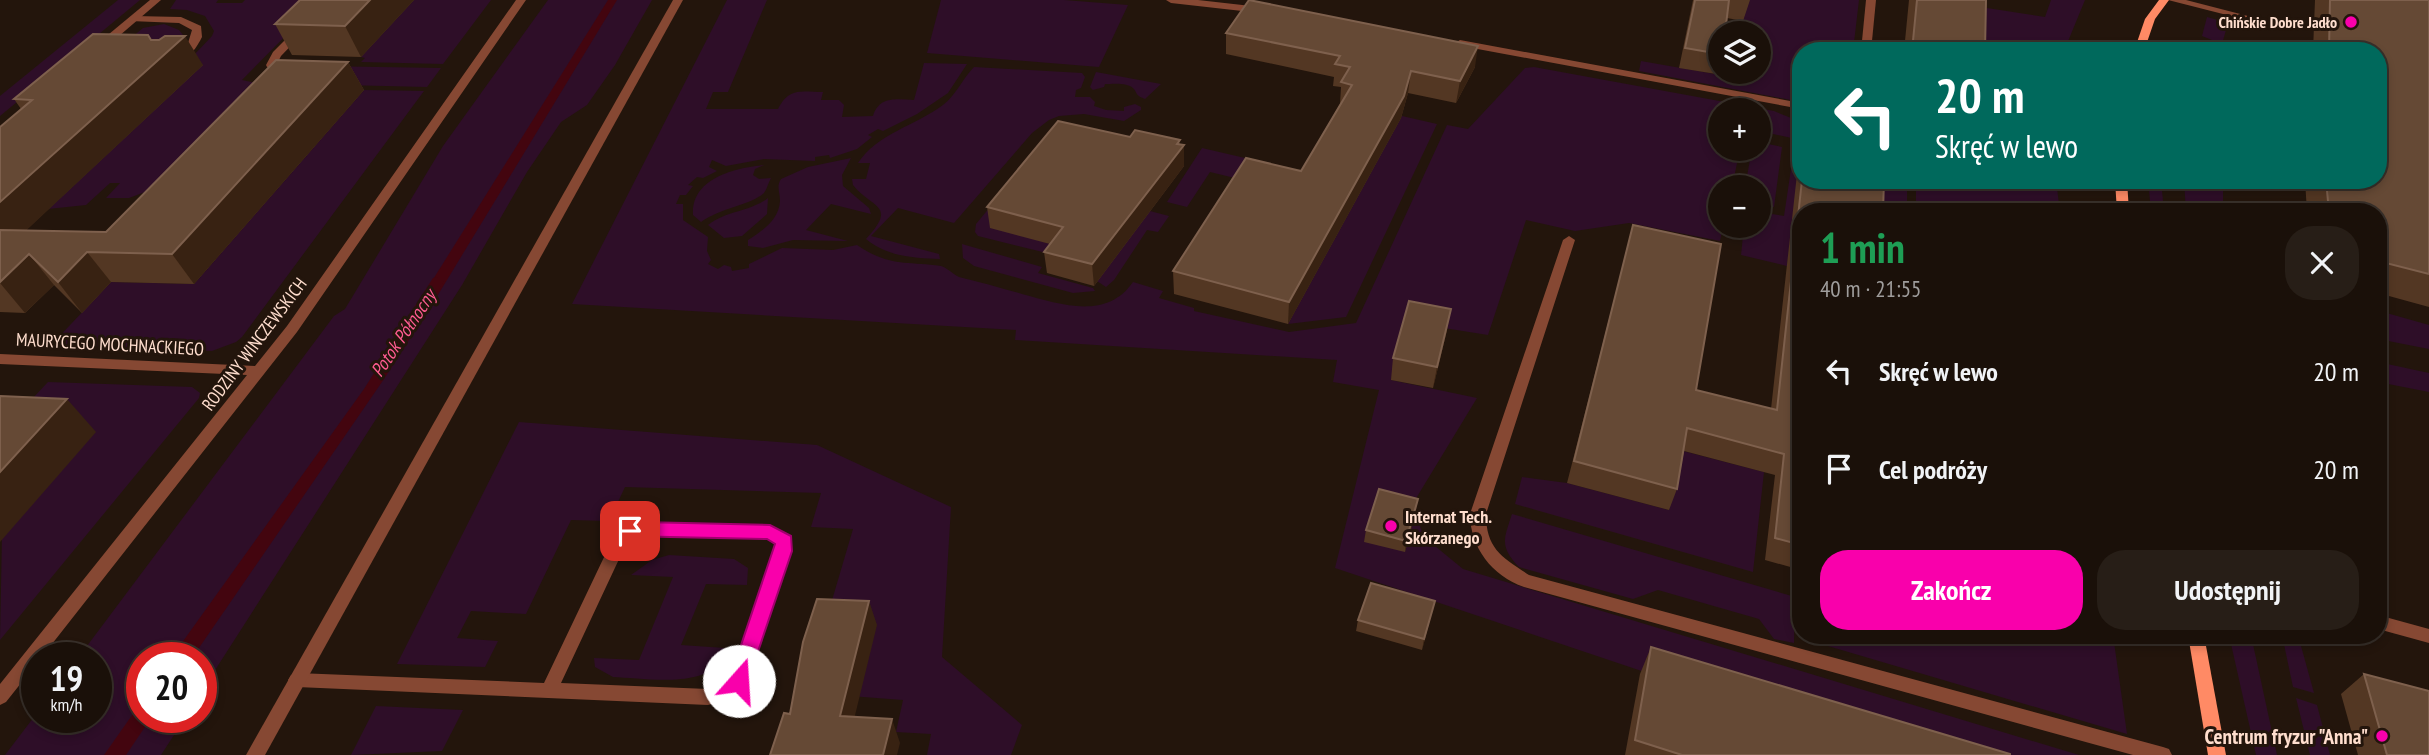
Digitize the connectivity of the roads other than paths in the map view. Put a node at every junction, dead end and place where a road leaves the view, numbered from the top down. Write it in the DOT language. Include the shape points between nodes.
graph roads {
  1 [pos="156,0"];
  2 [pos="521,0"];
  3 [pos="678,0"];
  4 [pos="1171,0"];
  5 [pos="1871,0"];
  6 [pos="2152,0"];
  7 [pos="2164,0"];
  8 [pos="2173,0"];
  9 [pos="1273,11"];
  10 [pos="134,19"];
  11 [pos="312,19"];
  12 [pos="2150,19"];
  13 [pos="2274,24"];
  14 [pos="1454,42"];
  15 [pos="1867,42"];
  16 [pos="2142,42"];
  17 [pos="93,53"];
  18 [pos="173,64"];
  19 [pos="284,85"];
  20 [pos="1792,104"];
  21 [pos="1569,240"];
  22 [pos="0,359"];
  23 [pos="260,371"];
  24 [pos="2387,624"];
  25 [pos="2429,636"];
  26 [pos="2198,644"];
  27 [pos="297,680"];
  28 [pos="549,690"];
  29 [pos="0,697"];
  30 [pos="255,755"];
  31 [pos="2162,755"];
  32 [pos="2217,755"];
  1 -- 10 [label="street"];
  2 -- 23 [label="street, RODZINY WINCZEWSKICH"];
  3 -- 27 [label="street"];
  4 -- 9 [label="street"];
  5 -- 15 [label="street"];
  6 -- 12 [label="street"];
  7 -- 12 [label="street"];
  8 -- 13 [label="street"];
  10 -- 17 [label="street"];
  10 -- 18 [label="street" via="181,20 197,28 194,43"];
  11 -- 19 [label="street" via="273,59 271,65 289,74"];
  12 -- 16 [label="street"];
  14 -- 20 [label="street"];
  21 -- 31 [label="street" via="1478,514 1476,533 1490,556 1524,580"];
  22 -- 23 [label="street, MAURYCEGO MOCHNACKIEGO"];
  23 -- 29 [label="street, RODZINY WINCZEWSKICH"];
  24 -- 25 [label="street"];
  26 -- 32 [label="street"];
  27 -- 28 [label="street"];
  27 -- 30 [label="street"];
  28 -- 28 [label="street" via="622,536 640,529 757,532 784,541 739,681 725,694"];
}
